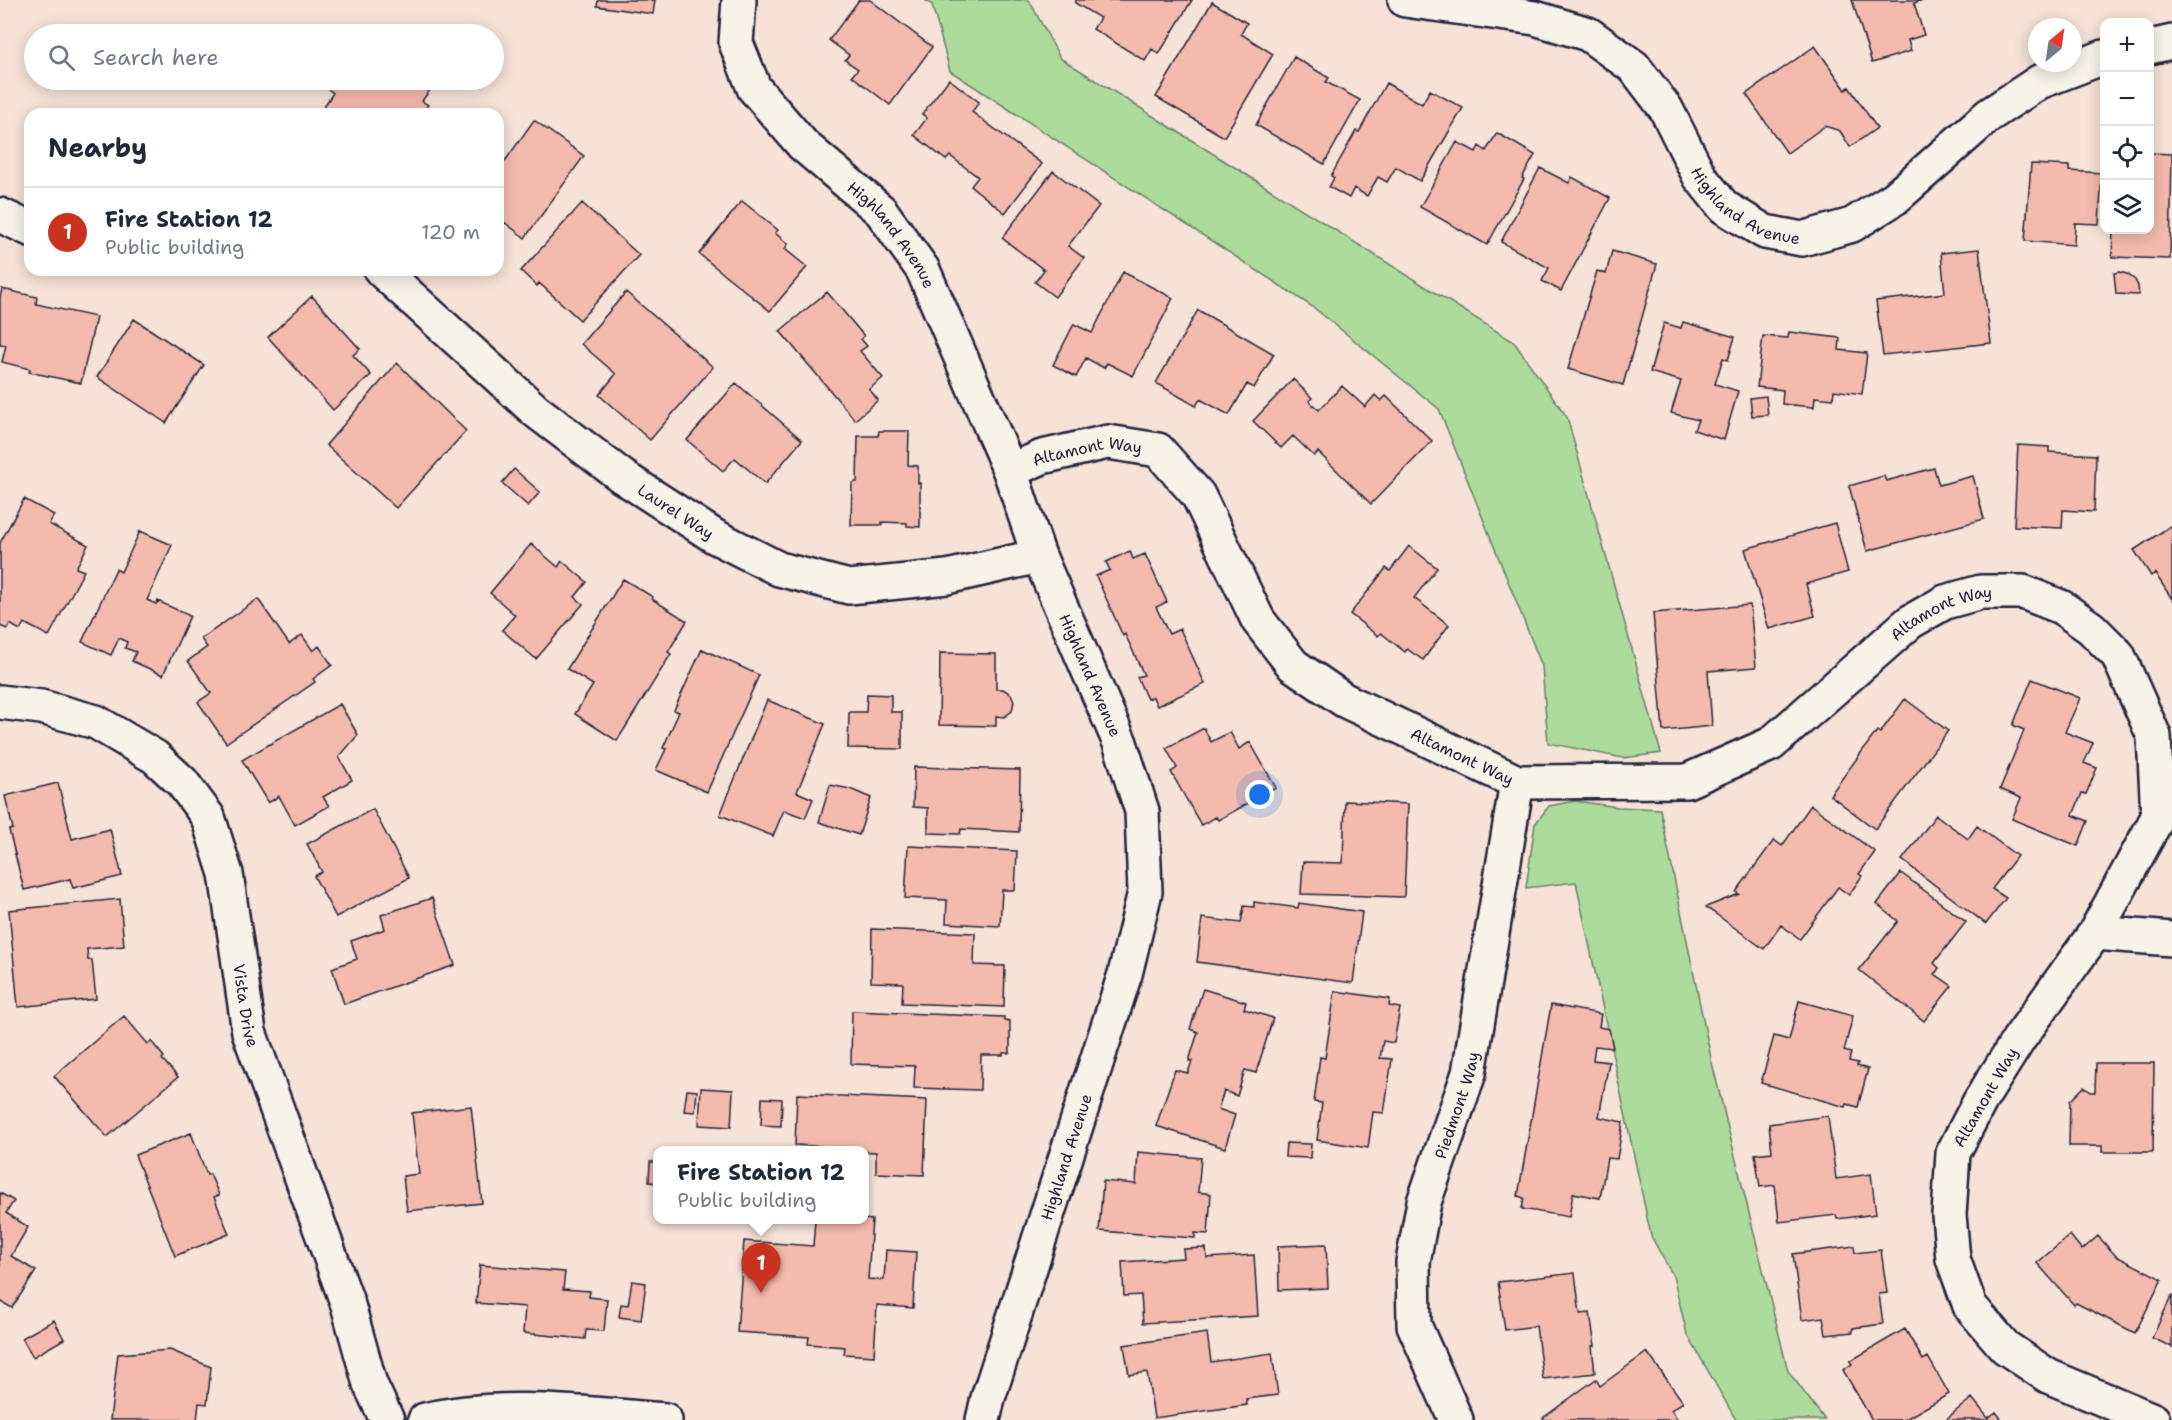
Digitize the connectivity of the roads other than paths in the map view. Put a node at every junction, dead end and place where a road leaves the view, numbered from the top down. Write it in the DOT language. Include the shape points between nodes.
graph roads {
  1 [pos="739,0"];
  2 [pos="1405,0"];
  3 [pos="2172,42"];
  4 [pos="2154,45"];
  5 [pos="2100,59"];
  6 [pos="0,215"];
  7 [pos="24,226"];
  8 [pos="388,276"];
  9 [pos="1010,471"];
  10 [pos="1039,556"];
  11 [pos="0,702"];
  12 [pos="1517,782"];
  13 [pos="2095,933"];
  14 [pos="2172,939"];
  15 [pos="387,1420"];
  16 [pos="425,1420"];
  17 [pos="665,1420"];
  18 [pos="983,1420"];
  19 [pos="1456,1420"];
  20 [pos="2153,1420"];
  1 -- 9 [label="street, Highland Avenue" via="736,43 754,88 803,145 881,211 923,270"];
  2 -- 5 [label="street, Highland Avenue" via="1535,18 1588,34 1634,67 1666,109 1700,177 1724,207 1766,232 1802,240 1852,225 1895,198 1989,115 2039,82"];
  3 -- 4 [label="street"];
  6 -- 7 [label="street"];
  8 -- 10 [label="street, Laurel Way" via="536,411 623,477 714,536 779,569 849,587 947,577"];
  9 -- 10 [label="street, Highland Avenue"];
  9 -- 12 [label="street, Altamont Way" via="1042,457 1108,442 1158,450 1198,495 1258,620 1293,665 1344,700"];
  10 -- 18 [label="street, Highland Avenue" via="1120,743 1142,811 1145,892 1125,974"];
  11 -- 15 [label="street, Vista Drive" via="41,707 96,722 155,757 182,782 208,817 226,874 249,1032 348,1305 370,1384"];
  12 -- 13 [label="street, Altamont Way" via="1687,781 1771,744 1910,622 1945,602 1981,592 2023,592 2069,612 2118,655 2154,736 2158,817"];
  12 -- 19 [label="street, Piedmont Way" via="1469,1073 1424,1202 1413,1262 1414,1325"];
  13 -- 14 [label="street"];
  13 -- 20 [label="street, Altamont Way" via="2019,1039 1953,1153 1949,1215 1953,1259 1970,1306 2005,1347 2048,1376"];
  16 -- 17 [label="street" via="511,1410"];
}
